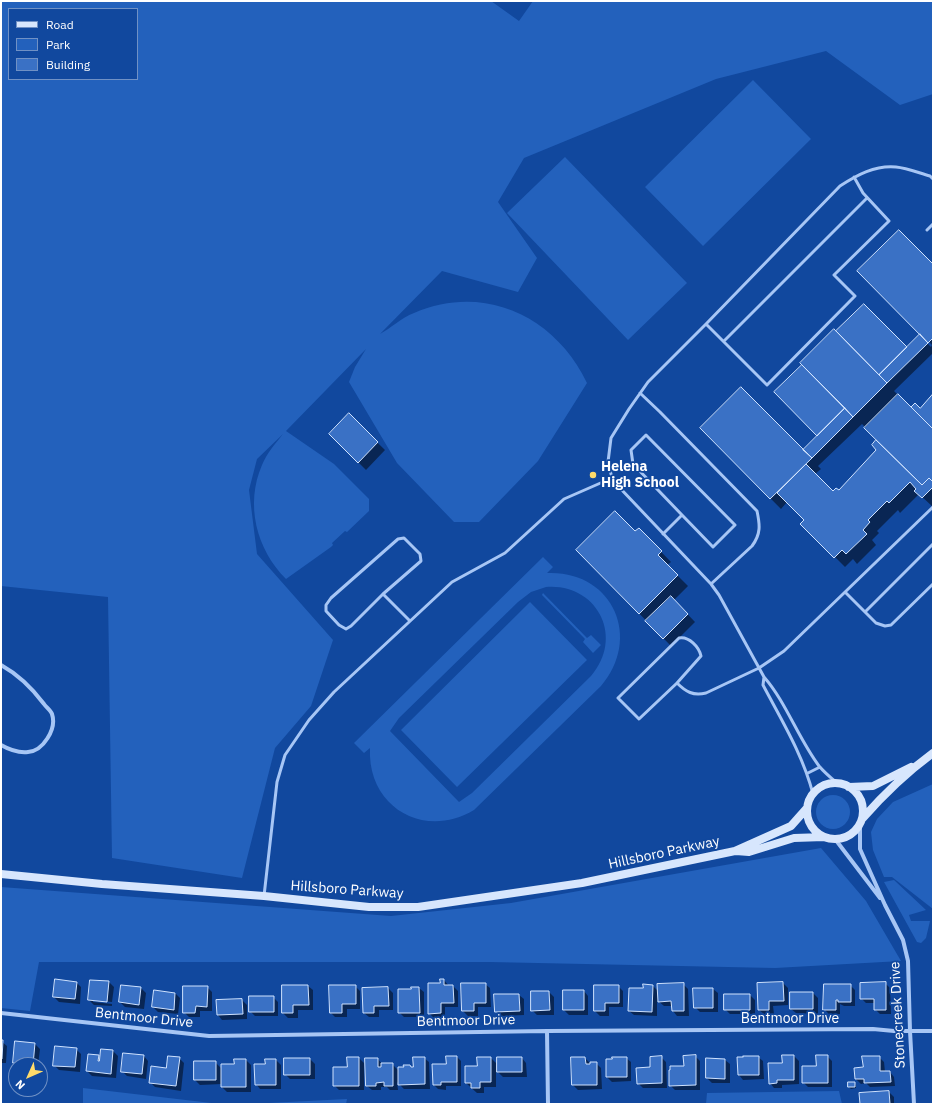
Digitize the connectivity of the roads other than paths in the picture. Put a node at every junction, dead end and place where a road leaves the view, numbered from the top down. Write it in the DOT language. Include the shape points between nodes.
graph roads {
  1 [pos="854,177"];
  2 [pos="933,179"];
  3 [pos="867,198"];
  4 [pos="933,224"];
  5 [pos="927,230"];
  6 [pos="706,324"];
  7 [pos="724,341"];
  8 [pos="640,393"];
  9 [pos="612,478"];
  10 [pos="933,507"];
  11 [pos="682,515"];
  12 [pos="663,534"];
  13 [pos="933,544"];
  14 [pos="711,584"];
  15 [pos="933,584"];
  16 [pos="845,592"];
  17 [pos="383,594"];
  18 [pos="864,612"];
  19 [pos="410,621"];
  20 [pos="1,665"];
  21 [pos="759,668"];
  22 [pos="764,677"];
  23 [pos="677,682"];
  24 [pos="1,745"];
  25 [pos="933,753"];
  26 [pos="919,763"];
  27 [pos="820,767"];
  28 [pos="808,773"];
  29 [pos="837,783"];
  30 [pos="849,787"];
  31 [pos="813,794"];
  32 [pos="807,808"];
  33 [pos="861,822"];
  34 [pos="824,837"];
  35 [pos="835,839"];
  36 [pos="735,851"];
  37 [pos="1,874"];
  38 [pos="264,896"];
  39 [pos="885,905"];
  40 [pos="1,1013"];
  41 [pos="548,1031"];
  42 [pos="910,1031"];
  43 [pos="933,1031"];
  44 [pos="548,1104"];
  45 [pos="914,1104"];
  1 -- 2 [label="lane" via="872,169 896,167"];
  1 -- 3 [label="lane"];
  1 -- 6 [label="lane" via="840,186"];
  3 -- 7 [label="lane"];
  3 -- 7 [label="lane" via="889,221 834,275 855,296 767,385"];
  4 -- 5 [label="lane"];
  6 -- 7 [label="lane"];
  6 -- 8 [label="lane"];
  8 -- 9 [label="lane" via="611,438 608,462"];
  8 -- 14 [label="lane" via="757,511 760,524 757,539"];
  9 -- 12 [label="lane"];
  9 -- 19 [label="lane" via="564,499 504,552 452,582"];
  10 -- 16 [label="lane"];
  11 -- 11 [label="lane" via="713,547 735,526 646,435 631,450 632,464"];
  11 -- 12 [label="lane"];
  12 -- 14 [label="lane"];
  13 -- 18 [label="lane"];
  14 -- 21 [label="lane"];
  15 -- 18 [label="lane" via="891,625 876,623"];
  16 -- 18 [label="lane"];
  16 -- 21 [label="lane" via="784,652"];
  17 -- 17 [label="lane" via="346,629 326,611 326,605 331,598 398,538 404,538 420,554 421,561"];
  17 -- 19 [label="lane"];
  19 -- 38 [label="lane" via="334,692 309,720 285,755 277,782"];
  20 -- 24 [label="street" via="35,692 52,714 49,738 40,747 29,752"];
  21 -- 22 [label="lane"];
  21 -- 23 [label="lane" via="706,693 690,693"];
  22 -- 27 [label="lane"];
  22 -- 28 [label="lane" via="763,685"];
  23 -- 23 [label="lane" via="701,656 688,638 684,637 679,638 618,698 639,719"];
  25 -- 26 [label="street"];
  26 -- 30 [label="street" via="873,786"];
  26 -- 33 [label="street" via="878,800"];
  27 -- 28 [label="lane"];
  27 -- 29 [label="lane"];
  28 -- 31 [label="lane"];
  29 -- 30 [label="street"];
  29 -- 31 [label="street" via="828,784"];
  30 -- 33 [label="street" via="861,801 864,810"];
  31 -- 32 [label="street"];
  32 -- 34 [label="street" via="811,825"];
  32 -- 36 [label="street, Hillsboro Parkway" via="791,826"];
  33 -- 35 [label="street" via="850,835"];
  33 -- 39 [label="street, Stonecreek Drive" via="860,849"];
  34 -- 35 [label="street"];
  34 -- 36 [label="street, Hillsboro Parkway" via="794,838 748,852"];
  35 -- 39 [label="street, Stonecreek Drive"];
  36 -- 38 [label="street, Hillsboro Parkway" via="582,883 418,907 369,907"];
  37 -- 38 [label="street, Hillsboro Parkway"];
  39 -- 42 [label="street, Stonecreek Drive" via="903,940 908,961"];
  40 -- 41 [label="street, Bentmoor Drive" via="209,1036"];
  41 -- 42 [label="street, Bentmoor Drive"];
  41 -- 44 [label="street"];
  42 -- 43 [label="street, Bentmoor Drive"];
  42 -- 45 [label="street, Stonecreek Drive"];
}
